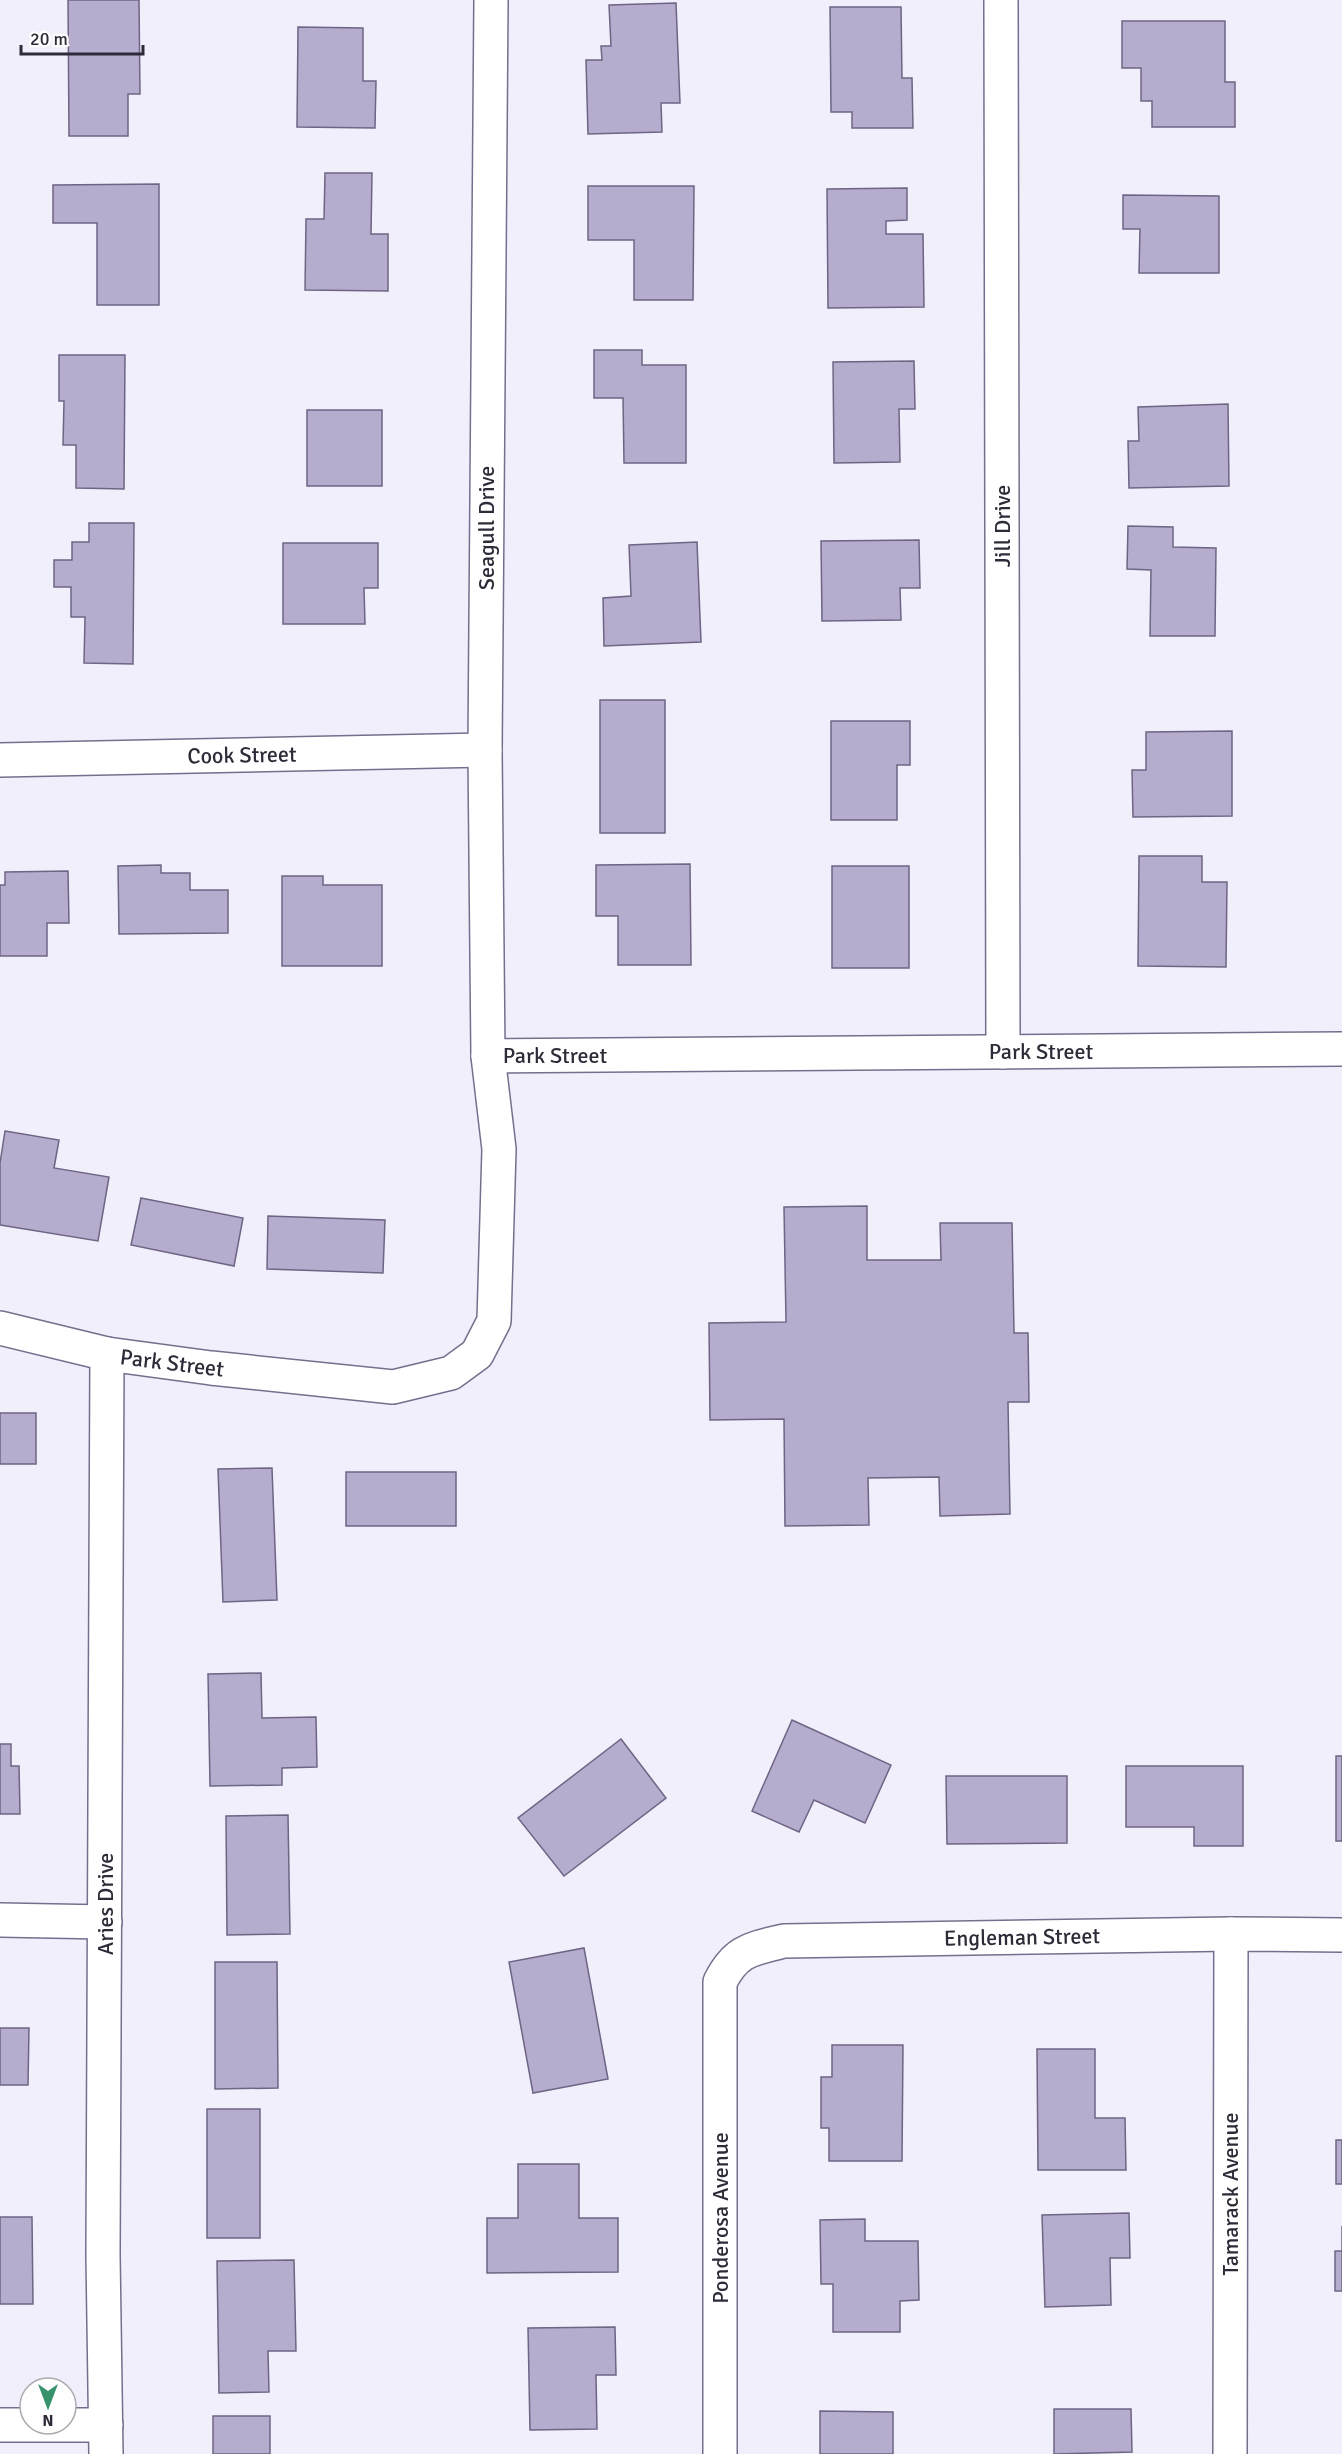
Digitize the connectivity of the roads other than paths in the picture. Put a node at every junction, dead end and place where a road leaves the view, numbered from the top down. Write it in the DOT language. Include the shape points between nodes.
graph roads {
  1 [pos="491,0"];
  2 [pos="1001,0"];
  3 [pos="484,750"];
  4 [pos="0,760"];
  5 [pos="1342,1049"];
  6 [pos="1003,1052"];
  7 [pos="488,1056"];
  8 [pos="0,1328"];
  9 [pos="107,1354"];
  10 [pos="0,1920"];
  11 [pos="105,1922"];
  12 [pos="1231,1934"];
  13 [pos="1342,1935"];
  14 [pos="720,1983"];
  15 [pos="0,2425"];
  16 [pos="106,2439"];
  17 [pos="720,2454"];
  18 [pos="1230,2454"];
  1 -- 3 [label="street, Seagull Drive"];
  2 -- 6 [label="street, Jill Drive"];
  3 -- 4 [label="street, Cook Street"];
  3 -- 7 [label="street, Seagull Drive"];
  5 -- 6 [label="street, Park Street"];
  6 -- 7 [label="street, Park Street"];
  7 -- 9 [label="street, Park Street" via="499,1149 494,1321 477,1354 451,1373 393,1387"];
  8 -- 9 [label="street, Park Street"];
  9 -- 11 [label="street, Aries Drive"];
  10 -- 11 [label="street"];
  11 -- 16 [label="street, Aries Drive"];
  12 -- 13 [label="street, Engleman Street"];
  12 -- 14 [label="street, Engleman Street" via="784,1941 752,1949 729,1964"];
  12 -- 18 [label="street, Tamarack Avenue"];
  14 -- 17 [label="street, Ponderosa Avenue"];
  15 -- 16 [label="street"];
}
